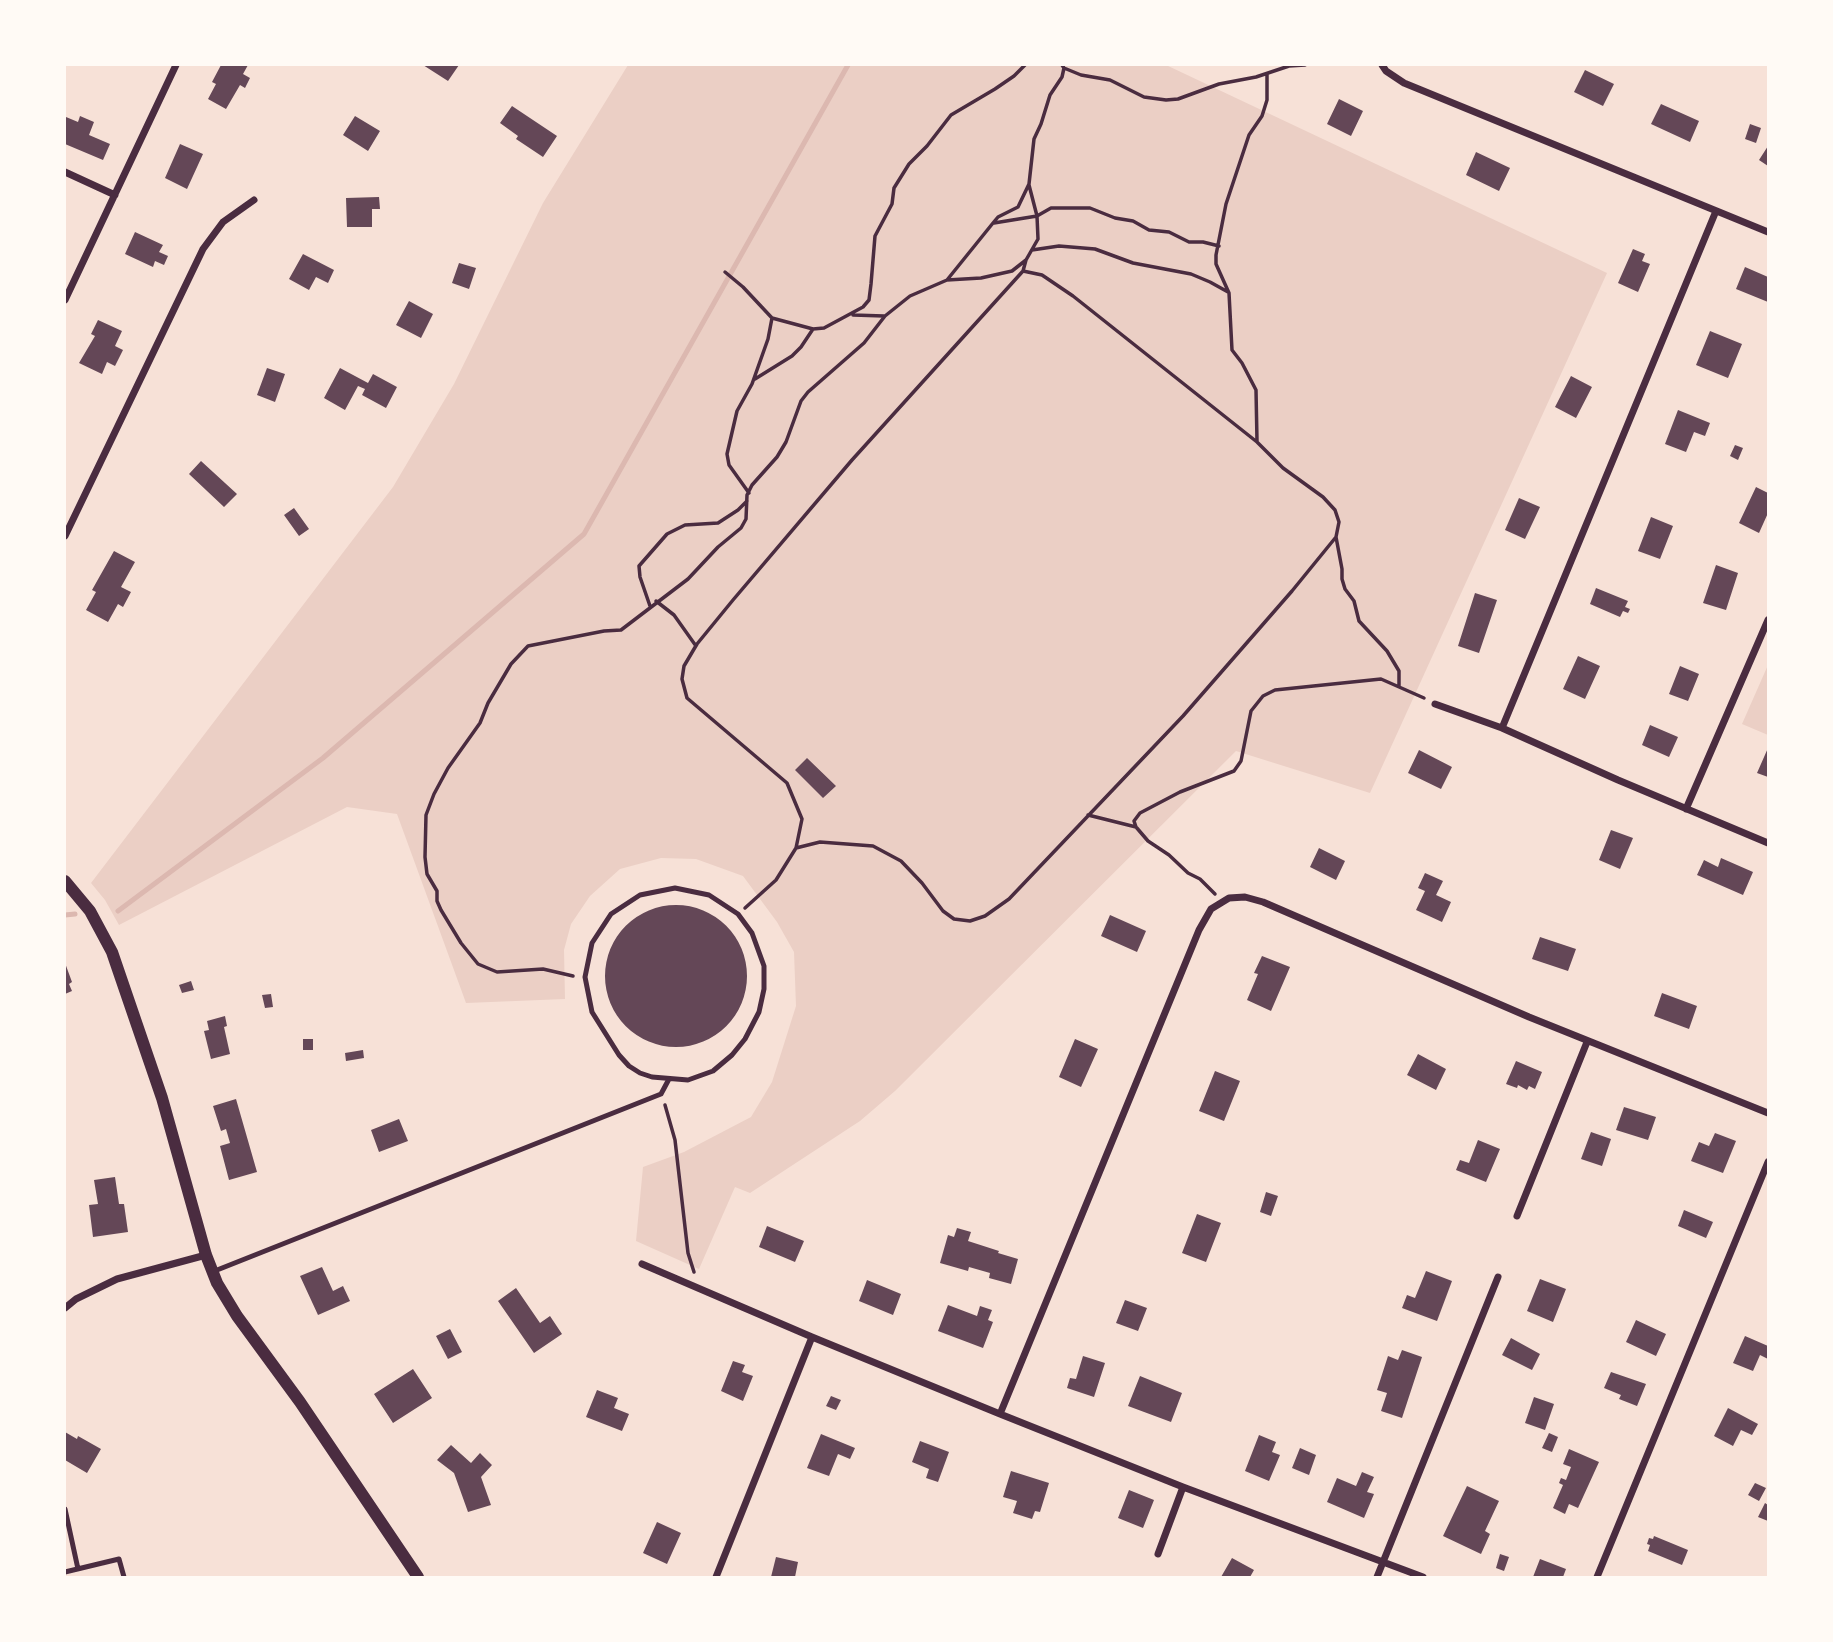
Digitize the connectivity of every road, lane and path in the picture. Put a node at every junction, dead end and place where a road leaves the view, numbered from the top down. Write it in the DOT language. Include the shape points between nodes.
graph roads {
  1 [pos="176,65"];
  2 [pos="1025,65"];
  3 [pos="1306,65"];
  4 [pos="1382,65"];
  5 [pos="1063,66"];
  6 [pos="1267,74"];
  7 [pos="65,172"];
  8 [pos="1029,184"];
  9 [pos="115,195"];
  10 [pos="254,200"];
  11 [pos="1716,211"];
  12 [pos="1037,216"];
  13 [pos="993,223"];
  14 [pos="1768,232"];
  15 [pos="1219,246"];
  16 [pos="1032,250"];
  17 [pos="1026,260"];
  18 [pos="1023,271"];
  19 [pos="724,272"];
  20 [pos="947,280"];
  21 [pos="1228,293"];
  22 [pos="65,300"];
  23 [pos="851,315"];
  24 [pos="885,316"];
  25 [pos="772,318"];
  26 [pos="813,329"];
  27 [pos="753,380"];
  28 [pos="1256,442"];
  29 [pos="749,492"];
  30 [pos="747,501"];
  31 [pos="65,536"];
  32 [pos="1336,537"];
  33 [pos="656,601"];
  34 [pos="650,606"];
  35 [pos="1768,620"];
  36 [pos="696,646"];
  37 [pos="1399,686"];
  38 [pos="1436,704"];
  39 [pos="1502,728"];
  40 [pos="1686,809"];
  41 [pos="1088,815"];
  42 [pos="1136,827"];
  43 [pos="1768,843"];
  44 [pos="796,848"];
  45 [pos="65,881"];
  46 [pos="1217,903"];
  47 [pos="738,914"];
  48 [pos="585,977"];
  49 [pos="1587,1042"];
  50 [pos="669,1079"];
  51 [pos="661,1094"];
  52 [pos="1768,1113"];
  53 [pos="1768,1162"];
  54 [pos="1517,1216"];
  55 [pos="206,1255"];
  56 [pos="642,1264"];
  57 [pos="212,1272"];
  58 [pos="1498,1277"];
  59 [pos="702,1290"];
  60 [pos="65,1308"];
  61 [pos="812,1337"];
  62 [pos="1000,1414"];
  63 [pos="1184,1487"];
  64 [pos="65,1509"];
  65 [pos="1158,1553"];
  66 [pos="1383,1562"];
  67 [pos="78,1569"];
  68 [pos="65,1572"];
  69 [pos="124,1577"];
  70 [pos="418,1577"];
  71 [pos="716,1577"];
  72 [pos="1377,1577"];
  73 [pos="1423,1577"];
  74 [pos="1597,1577"];
  1 -- 9 [label="street"];
  2 -- 23 [label="path" via="951,115 909,164 875,236 869,300"];
  3 -- 6 [label="path"];
  4 -- 11 [label="street" via="1404,83"];
  5 -- 6 [label="path" via="1110,80 1144,97 1166,100"];
  5 -- 8 [label="path" via="1034,139"];
  6 -- 15 [label="path" via="1267,100 1249,135 1226,204"];
  7 -- 9 [label="street"];
  8 -- 12 [label="path"];
  8 -- 13 [label="path" via="1018,207"];
  9 -- 22 [label="street"];
  10 -- 31 [label="street" via="223,222 203,248"];
  11 -- 14 [label="street"];
  11 -- 39 [label="street"];
  12 -- 13 [label="path"];
  12 -- 15 [label="path" via="1051,208 1090,208 1189,242"];
  12 -- 16 [label="path" via="1038,239"];
  13 -- 20 [label="path"];
  15 -- 21 [label="path" via="1216,264"];
  16 -- 17 [label="path"];
  16 -- 21 [label="path" via="1059,246 1096,249 1191,274"];
  17 -- 18 [label="path"];
  17 -- 20 [label="path" via="1012,271"];
  18 -- 28 [label="path" via="1042,275 1073,296"];
  18 -- 36 [label="path" via="869,440"];
  19 -- 25 [label="path"];
  20 -- 24 [label="path" via="910,296"];
  21 -- 28 [label="path" via="1232,350 1256,390"];
  23 -- 24 [label="path"];
  23 -- 26 [label="path"];
  24 -- 29 [label="path" via="864,343 808,391 786,442"];
  25 -- 26 [label="path"];
  25 -- 27 [label="path"];
  26 -- 27 [label="path" via="792,356"];
  27 -- 29 [label="path" via="737,411 727,454 729,465"];
  28 -- 32 [label="path" via="1335,510 1339,522"];
  29 -- 30 [label="path"];
  30 -- 33 [label="path" via="741,528 688,579"];
  30 -- 34 [label="path" via="718,523 685,525 667,534 639,566"];
  32 -- 37 [label="path" via="1345,590 1354,601 1359,621 1399,671"];
  32 -- 41 [label="path" via="1183,716"];
  33 -- 34 [label="path"];
  33 -- 36 [label="path" via="674,615"];
  34 -- 48 [label="path" via="621,630 528,646 511,664 480,723 448,768 426,815 427,874 447,921 478,964 497,972 543,969"];
  35 -- 40 [label="street"];
  36 -- 44 [label="path" via="684,666 687,698 787,783 802,819"];
  37 -- 38 [label="path"];
  37 -- 42 [label="path" via="1376,679 1263,696 1251,711 1241,761 1234,771 1149,808 1136,817"];
  38 -- 39 [label="street"];
  39 -- 40 [label="street"];
  40 -- 43 [label="street"];
  41 -- 42 [label="path"];
  41 -- 44 [label="path" via="1009,899 970,921 954,919 943,911 901,861 873,846 820,842"];
  42 -- 46 [label="path" via="1210,888"];
  44 -- 47 [label="path" via="775,880"];
  45 -- 55 [label="street" via="90,911 112,952 162,1098"];
  46 -- 49 [label="street" via="1245,897 1262,902"];
  46 -- 62 [label="street" via="1199,930"];
  47 -- 48 [label="lane" via="709,895 686,889 640,895 611,914 597,933"];
  47 -- 50 [label="lane" via="752,933 764,966 764,989 755,1022 739,1048 713,1071 688,1080"];
  48 -- 50 [label="lane" via="592,1012 619,1055 640,1073"];
  49 -- 52 [label="street"];
  49 -- 54 [label="street"];
  50 -- 51 [label="lane"];
  51 -- 57 [label="lane"];
  51 -- 59 [label="path" via="675,1140 688,1253"];
  53 -- 74 [label="street"];
  55 -- 57 [label="street"];
  55 -- 60 [label="street" via="117,1279"];
  56 -- 59 [label="street"];
  57 -- 70 [label="street" via="237,1316"];
  58 -- 66 [label="street"];
  59 -- 61 [label="street"];
  61 -- 62 [label="street"];
  61 -- 71 [label="street"];
  62 -- 63 [label="street"];
  63 -- 65 [label="street"];
  63 -- 66 [label="street"];
  64 -- 67 [label="lane"];
  66 -- 72 [label="street"];
  66 -- 73 [label="street"];
  67 -- 68 [label="lane"];
  67 -- 69 [label="lane" via="118,1559"];
}
